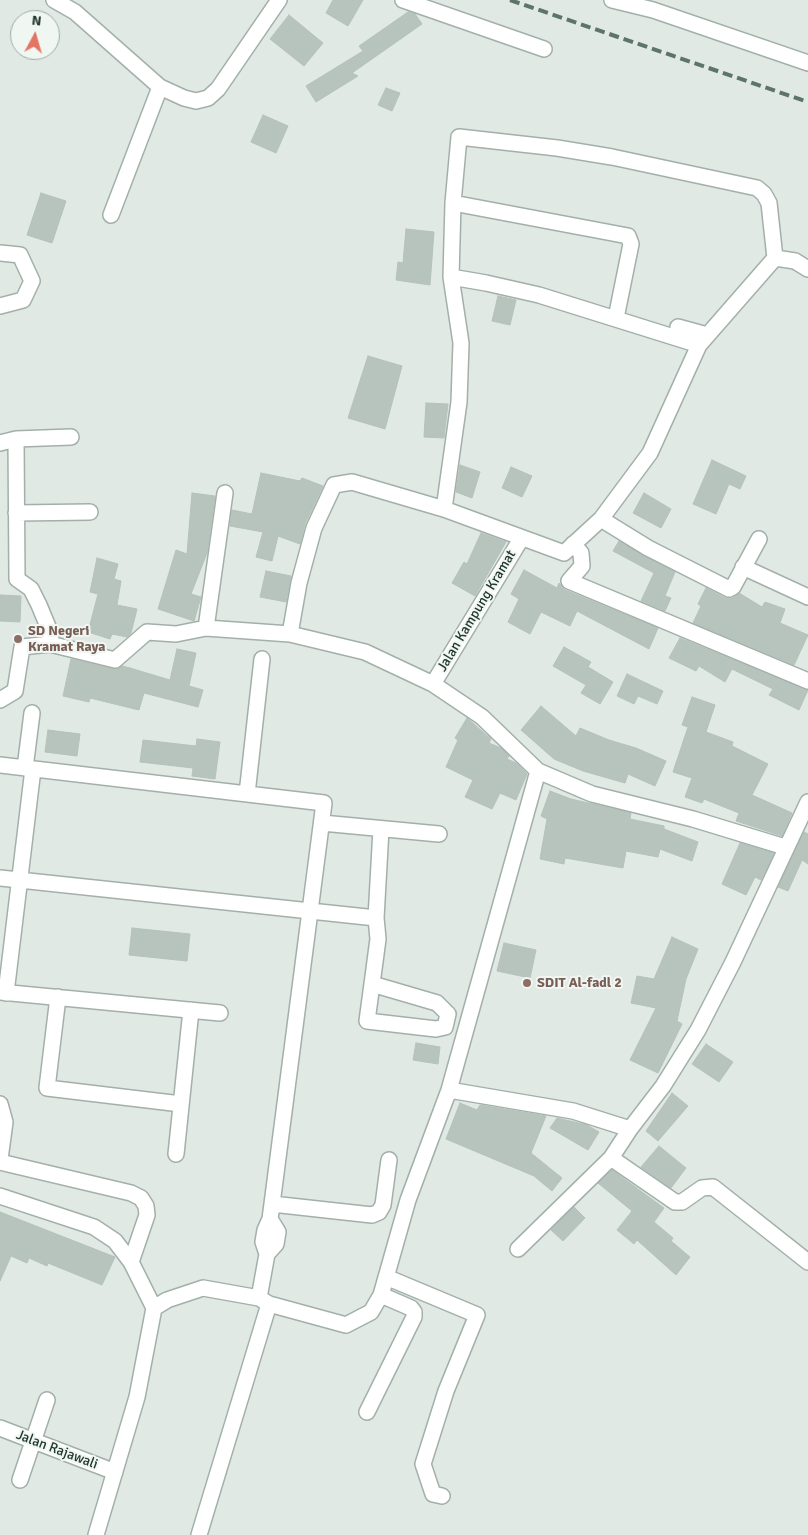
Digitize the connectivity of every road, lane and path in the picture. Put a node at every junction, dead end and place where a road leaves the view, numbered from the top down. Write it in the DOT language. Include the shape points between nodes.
graph roads {
  1 [pos="54,0"];
  2 [pos="280,0"];
  3 [pos="403,0"];
  4 [pos="612,0"];
  5 [pos="544,49"];
  6 [pos="808,62"];
  7 [pos="160,87"];
  8 [pos="452,202"];
  9 [pos="112,215"];
  10 [pos="0,253"];
  11 [pos="775,258"];
  12 [pos="808,269"];
  13 [pos="451,277"];
  14 [pos="0,306"];
  15 [pos="616,318"];
  16 [pos="678,326"];
  17 [pos="703,340"];
  18 [pos="71,437"];
  19 [pos="16,439"];
  20 [pos="0,442"];
  21 [pos="225,493"];
  22 [pos="444,509"];
  23 [pos="90,512"];
  24 [pos="16,513"];
  25 [pos="601,519"];
  26 [pos="521,539"];
  27 [pos="759,539"];
  28 [pos="573,544"];
  29 [pos="743,567"];
  30 [pos="808,597"];
  31 [pos="206,628"];
  32 [pos="290,634"];
  33 [pos="50,644"];
  34 [pos="262,659"];
  35 [pos="808,681"];
  36 [pos="433,684"];
  37 [pos="0,700"];
  38 [pos="32,713"];
  39 [pos="0,765"];
  40 [pos="29,769"];
  41 [pos="538,771"];
  42 [pos="247,794"];
  43 [pos="808,802"];
  44 [pos="322,823"];
  45 [pos="381,829"];
  46 [pos="439,834"];
  47 [pos="785,847"];
  48 [pos="0,878"];
  49 [pos="20,880"];
  50 [pos="310,910"];
  51 [pos="376,918"];
  52 [pos="372,984"];
  53 [pos="3,992"];
  54 [pos="58,997"];
  55 [pos="191,1010"];
  56 [pos="220,1013"];
  57 [pos="449,1090"];
  58 [pos="0,1104"];
  59 [pos="181,1104"];
  60 [pos="630,1129"];
  61 [pos="176,1154"];
  62 [pos="611,1158"];
  63 [pos="0,1160"];
  64 [pos="389,1160"];
  65 [pos="0,1196"];
  66 [pos="272,1204"];
  67 [pos="518,1249"];
  68 [pos="131,1262"];
  69 [pos="808,1262"];
  70 [pos="386,1277"];
  71 [pos="381,1295"];
  72 [pos="264,1301"];
  73 [pos="154,1308"];
  74 [pos="47,1400"];
  75 [pos="368,1412"];
  76 [pos="0,1428"];
  77 [pos="33,1441"];
  78 [pos="115,1472"];
  79 [pos="20,1480"];
  80 [pos="442,1496"];
  81 [pos="96,1535"];
  82 [pos="199,1535"];
  1 -- 7 [label="street" via="74,12"];
  2 -- 7 [label="street" via="235,66 208,98 184,98"];
  3 -- 5 [label="street"];
  4 -- 6 [label="street" via="653,10"];
  7 -- 9 [label="street"];
  8 -- 11 [label="street" via="458,139 462,136 612,157 757,188 769,203"];
  8 -- 13 [label="street"];
  8 -- 15 [label="street" via="628,236 631,244"];
  10 -- 14 [label="street" via="20,255 32,281 23,300"];
  11 -- 12 [label="street" via="794,260"];
  11 -- 17 [label="street"];
  13 -- 15 [label="street" via="486,282"];
  13 -- 22 [label="street" via="461,343 459,402"];
  15 -- 17 [label="street"];
  16 -- 17 [label="street"];
  17 -- 25 [label="street" via="650,453"];
  18 -- 19 [label="street"];
  19 -- 20 [label="street"];
  19 -- 24 [label="street"];
  21 -- 31 [label="street"];
  22 -- 26 [label="street"];
  22 -- 32 [label="street" via="352,482 334,485 314,528"];
  23 -- 24 [label="street"];
  24 -- 33 [label="street" via="17,579 31,588 51,634"];
  25 -- 28 [label="street"];
  25 -- 29 [label="street" via="726,589 733,587"];
  26 -- 28 [label="street" via="564,553"];
  26 -- 36 [label="street, Jalan Kampung Kramat"];
  27 -- 29 [label="street"];
  28 -- 35 [label="street" via="581,553 582,566 569,581"];
  29 -- 30 [label="street"];
  31 -- 32 [label="street"];
  31 -- 33 [label="street" via="176,634 147,632 115,660"];
  32 -- 36 [label="street" via="365,652"];
  33 -- 37 [label="street" via="22,647 15,691"];
  34 -- 42 [label="street"];
  36 -- 41 [label="street" via="482,717"];
  38 -- 40 [label="street"];
  39 -- 40 [label="street"];
  40 -- 42 [label="street"];
  40 -- 49 [label="street"];
  41 -- 47 [label="street" via="592,794 693,819"];
  41 -- 57 [label="street"];
  42 -- 44 [label="street" via="324,803"];
  43 -- 47 [label="street"];
  44 -- 45 [label="street"];
  44 -- 50 [label="street"];
  45 -- 46 [label="street"];
  45 -- 51 [label="street"];
  47 -- 60 [label="street" via="698,1030 663,1086"];
  48 -- 49 [label="street"];
  49 -- 50 [label="street"];
  49 -- 53 [label="street"];
  50 -- 51 [label="street"];
  50 -- 66 [label="street"];
  51 -- 52 [label="street" via="378,940"];
  52 -- 52 [label="street" via="367,1021 436,1030 445,1027 448,1014 437,1003"];
  53 -- 54 [label="street"];
  54 -- 55 [label="street"];
  54 -- 59 [label="street" via="47,1088"];
  55 -- 56 [label="street"];
  55 -- 59 [label="street"];
  57 -- 60 [label="street" via="573,1111"];
  57 -- 70 [label="street" via="408,1200"];
  58 -- 63 [label="street" via="6,1122"];
  59 -- 61 [label="street"];
  60 -- 62 [label="street"];
  62 -- 67 [label="street"];
  62 -- 69 [label="street" via="675,1202 682,1202 702,1188 713,1187"];
  63 -- 68 [label="street" via="141,1198 147,1215"];
  64 -- 66 [label="street" via="383,1204 379,1212 372,1215"];
  65 -- 68 [label="street" via="94,1227 115,1241"];
  66 -- 72 [label="street" via="263,1242 267,1254"];
  68 -- 73 [label="street"];
  70 -- 71 [label="street"];
  70 -- 80 [label="street" via="477,1315 446,1390 423,1464 432,1494"];
  71 -- 72 [label="street" via="371,1312 346,1325"];
  71 -- 75 [label="street" via="411,1308 414,1317"];
  72 -- 73 [label="street" via="203,1288"];
  72 -- 82 [label="street"];
  73 -- 78 [label="street" via="137,1397"];
  74 -- 77 [label="street"];
  76 -- 77 [label="street, Jalan Rajawali"];
  77 -- 78 [label="street, Jalan Rajawali"];
  77 -- 79 [label="street"];
  78 -- 81 [label="street"];
}
